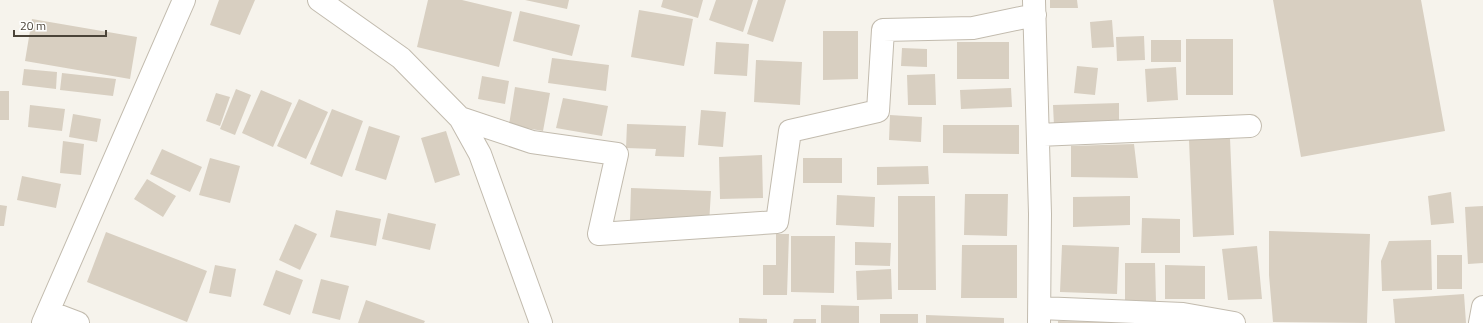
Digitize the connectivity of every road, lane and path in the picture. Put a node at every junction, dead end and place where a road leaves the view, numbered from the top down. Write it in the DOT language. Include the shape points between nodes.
graph roads {
  1 [pos="184,0"];
  2 [pos="319,0"];
  3 [pos="1034,8"];
  4 [pos="460,118"];
  5 [pos="1250,126"];
  6 [pos="1038,135"];
  7 [pos="1483,307"];
  8 [pos="1040,316"];
  9 [pos="46,317"];
  10 [pos="78,323"];
  11 [pos="541,323"];
  12 [pos="1234,323"];
  13 [pos="1480,323"];
  1 -- 9 [label="street"];
  2 -- 4 [label="street" via="401,58"];
  3 -- 4 [label="street" via="973,28 883,30 878,111 790,131 777,222 599,234 616,154 532,142"];
  3 -- 6 [label="street"];
  4 -- 11 [label="street" via="480,154"];
  5 -- 6 [label="street"];
  6 -- 8 [label="street"];
  7 -- 13 [label="street"];
  8 -- 12 [label="street" via="1183,314"];
  9 -- 10 [label="street"];
}
